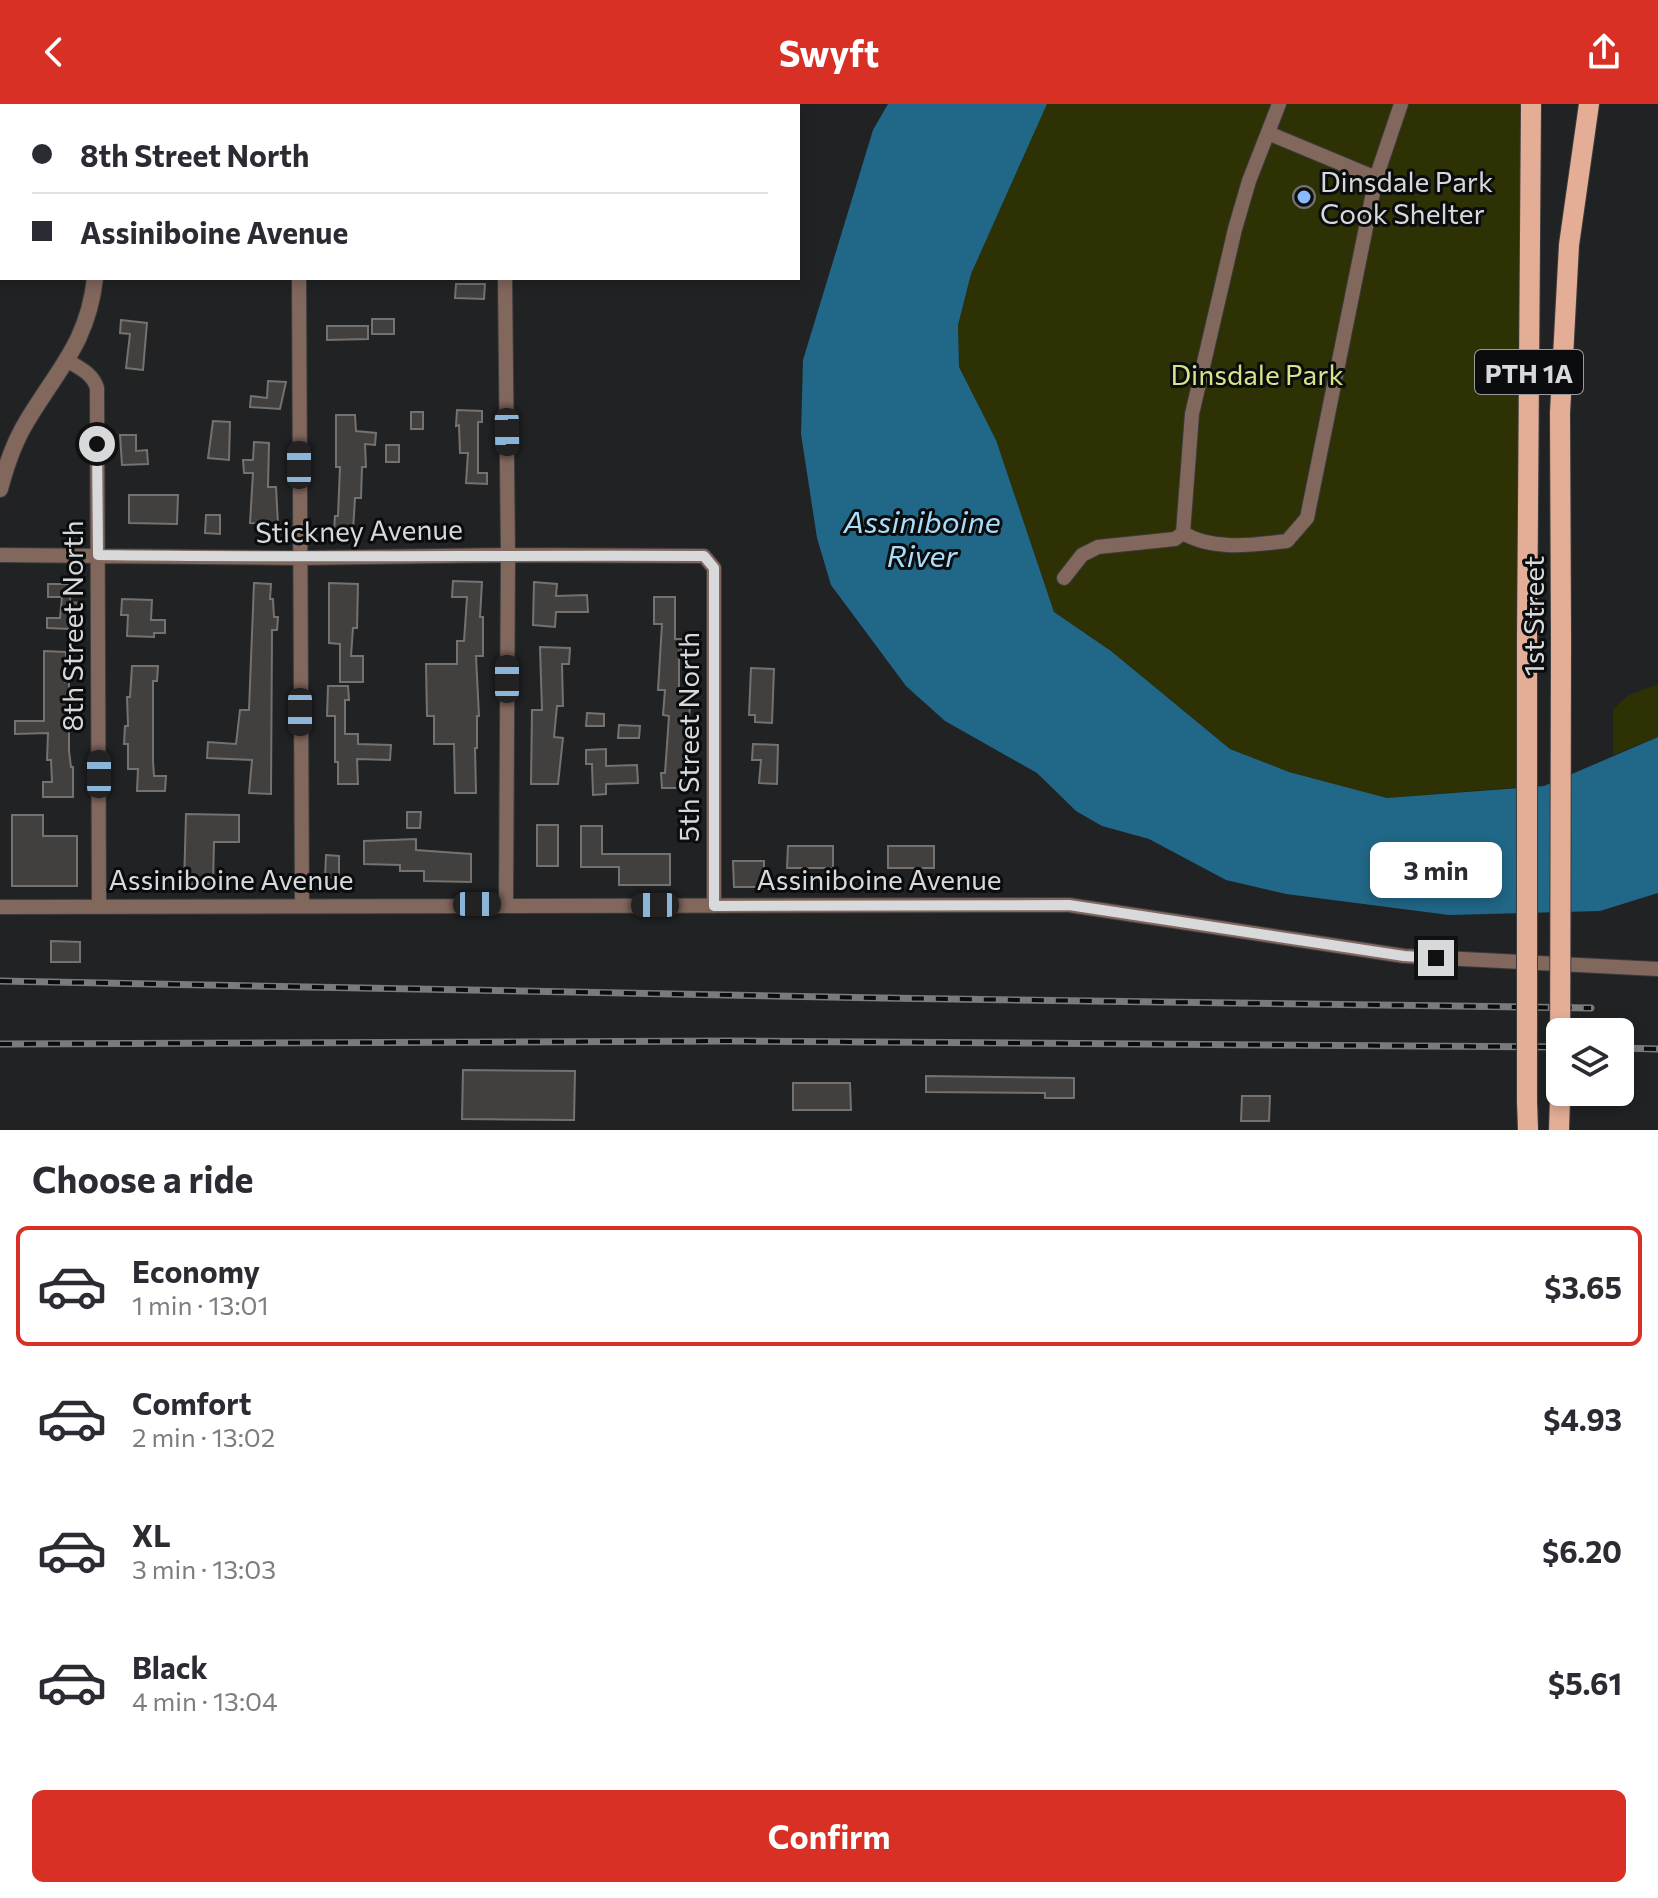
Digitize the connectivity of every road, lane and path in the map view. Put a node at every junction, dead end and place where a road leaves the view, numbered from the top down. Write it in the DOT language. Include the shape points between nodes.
graph roads {
  1 [pos="1279,104"];
  2 [pos="1401,104"];
  3 [pos="1531,104"];
  4 [pos="1589,104"];
  5 [pos="1268,133"];
  6 [pos="1376,178"];
  7 [pos="95,280"];
  8 [pos="299,280"];
  9 [pos="505,280"];
  10 [pos="68,361"];
  11 [pos="0,489"];
  12 [pos="1183,533"];
  13 [pos="0,555"];
  14 [pos="98,555"];
  15 [pos="508,555"];
  16 [pos="299,558"];
  17 [pos="714,568"];
  18 [pos="1064,578"];
  19 [pos="506,904"];
  20 [pos="99,905"];
  21 [pos="302,905"];
  22 [pos="714,906"];
  23 [pos="0,907"];
  24 [pos="1658,969"];
  25 [pos="1528,1130"];
  26 [pos="1559,1130"];
  1 -- 5 [label="street"];
  2 -- 6 [label="street"];
  3 -- 25 [label="main road, 1st Street / PTH 1A, bridge"];
  4 -- 26 [label="main road, 1st Street / PTH 1A, bridge" via="1569,245 1560,413"];
  5 -- 6 [label="street"];
  5 -- 12 [label="street" via="1235,229 1192,414"];
  6 -- 12 [label="street" via="1307,518 1287,541 1248,545 1197,541"];
  7 -- 10 [label="street" via="87,319"];
  8 -- 16 [label="street"];
  9 -- 15 [label="street"];
  10 -- 11 [label="street" via="27,421"];
  10 -- 14 [label="street, 8th Street North" via="95,380 97,388"];
  12 -- 18 [label="street" via="1175,539 1098,547 1082,555"];
  13 -- 14 [label="street, Stickney Avenue"];
  14 -- 16 [label="street, Stickney Avenue"];
  14 -- 20 [label="street, 8th Street North"];
  15 -- 16 [label="street, Stickney Avenue"];
  15 -- 17 [label="street, Stickney Avenue" via="704,556"];
  15 -- 19 [label="street"];
  16 -- 21 [label="street"];
  17 -- 22 [label="street, 5th Street North"];
  19 -- 21 [label="street, Assiniboine Avenue"];
  19 -- 22 [label="street, Assiniboine Avenue"];
  20 -- 21 [label="street, Assiniboine Avenue"];
  20 -- 23 [label="street, Assiniboine Avenue"];
  22 -- 24 [label="street, Assiniboine Avenue" via="1069,905 1404,956"];
}
